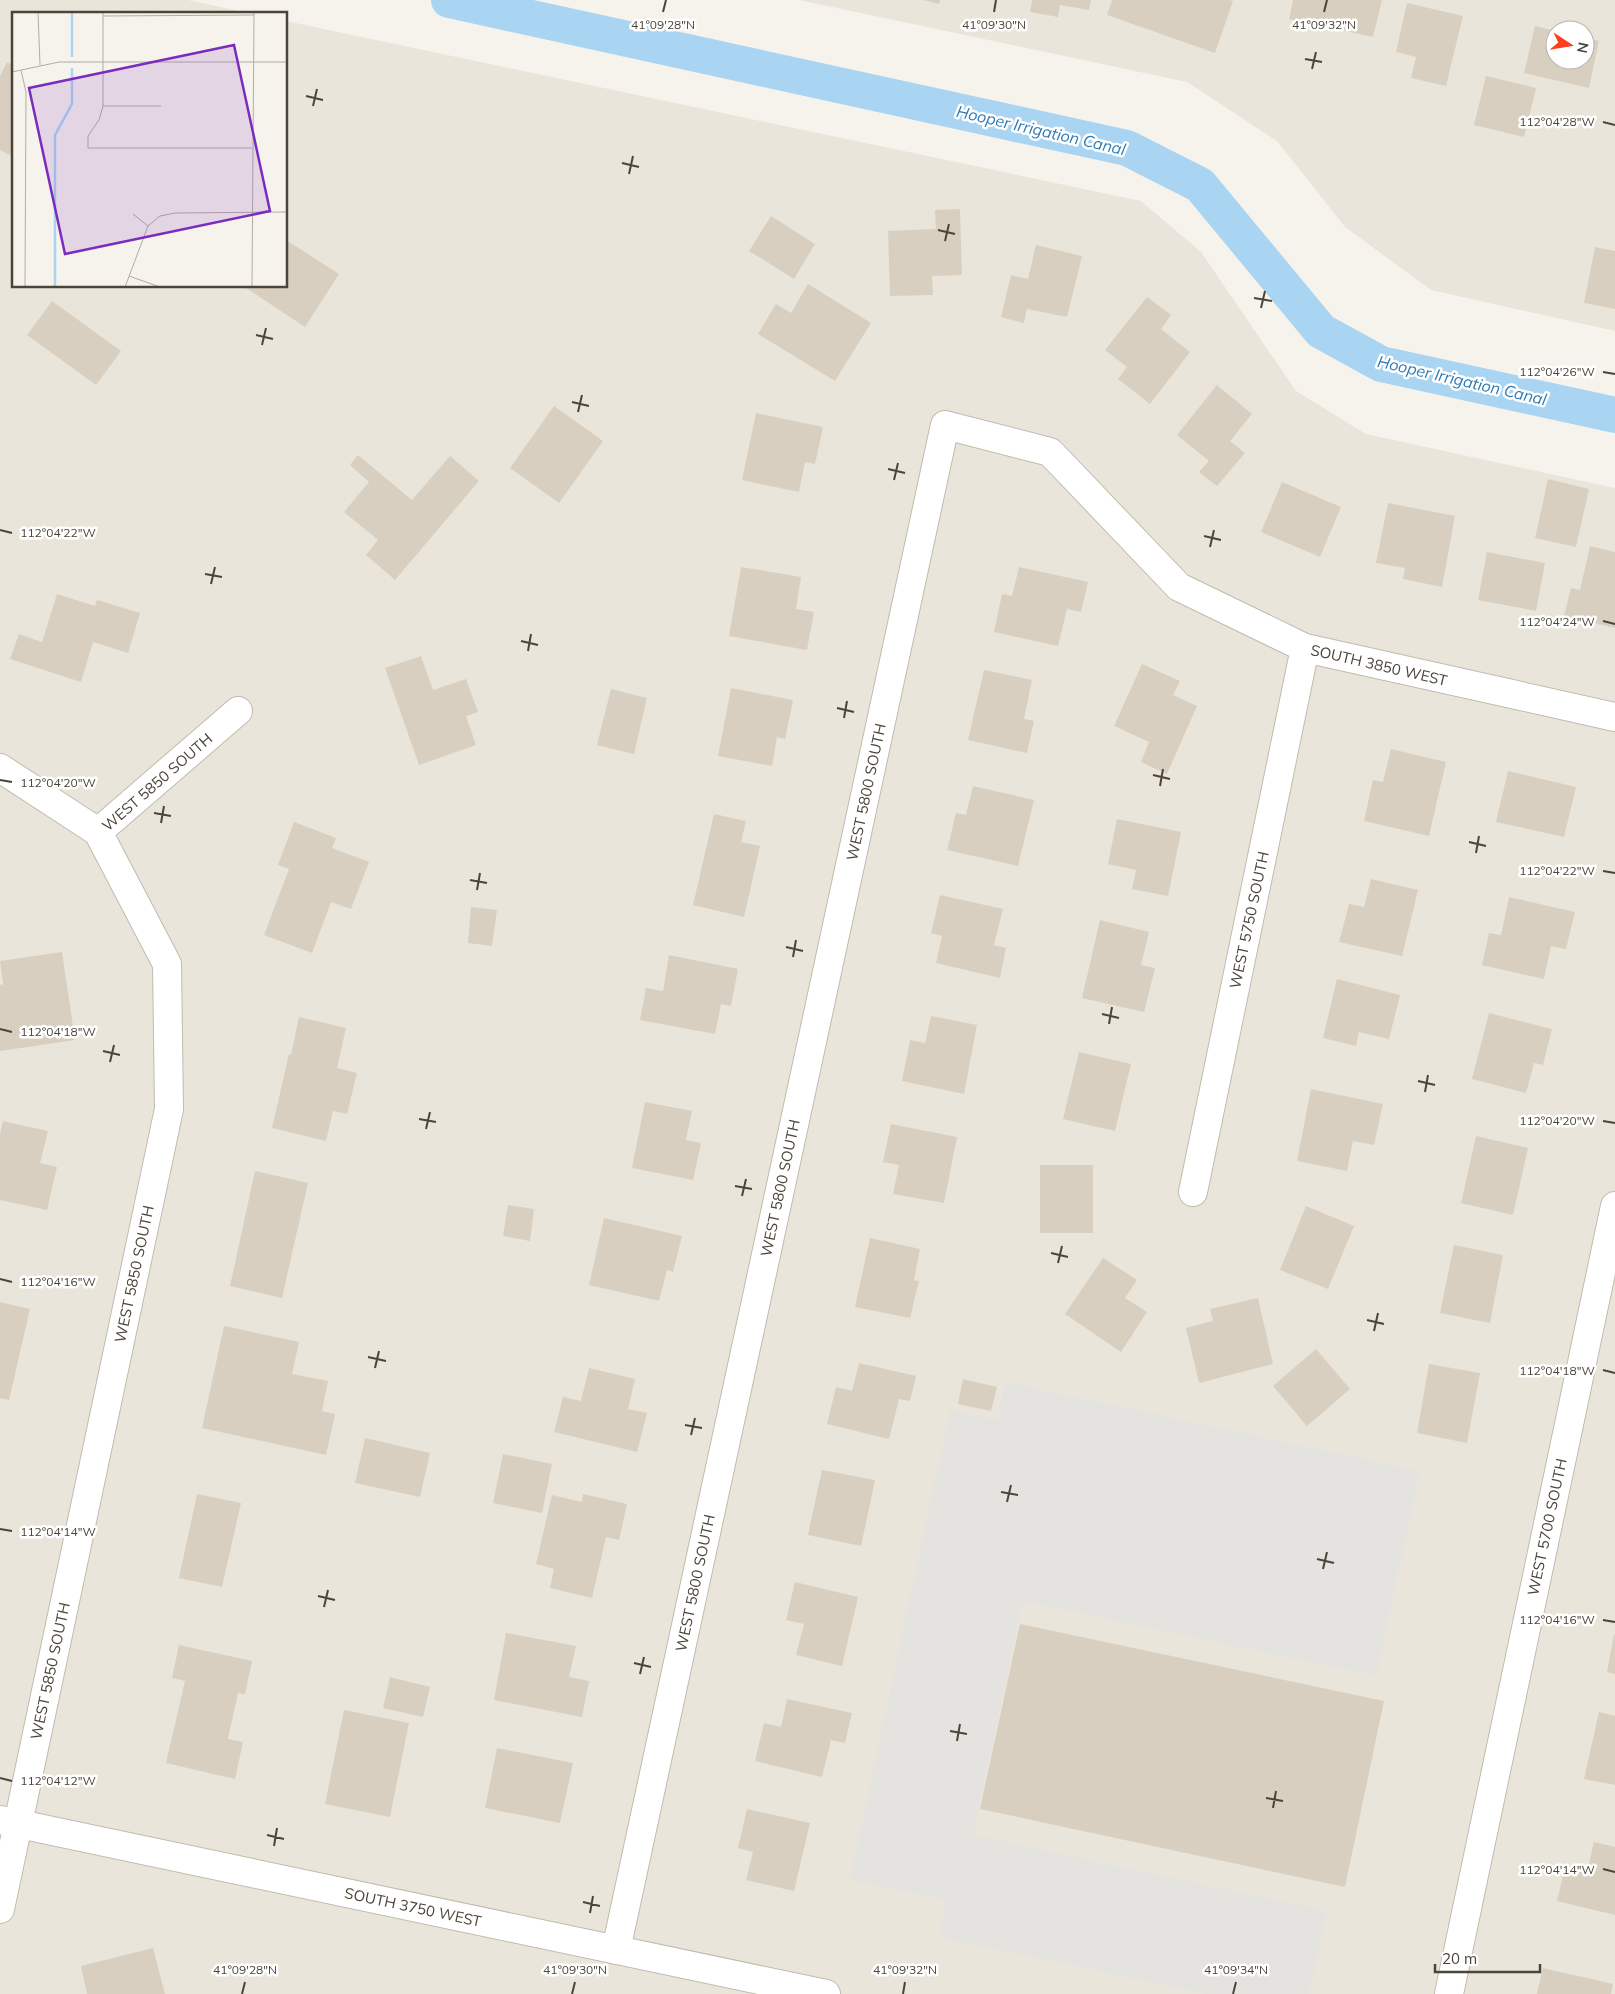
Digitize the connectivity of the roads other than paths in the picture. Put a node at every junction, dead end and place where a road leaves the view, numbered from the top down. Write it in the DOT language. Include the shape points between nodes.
graph roads {
  1 [pos="945,425"];
  2 [pos="1305,648"];
  3 [pos="238,711"];
  4 [pos="1615,717"];
  5 [pos="0,768"];
  6 [pos="98,832"];
  7 [pos="1193,1192"];
  8 [pos="1615,1206"];
  9 [pos="9,1822"];
  10 [pos="0,1909"];
  11 [pos="616,1950"];
  12 [pos="826,1994"];
  13 [pos="1449,1994"];
  1 -- 2 [label="street, SOUTH 3850 WEST" via="1050,452 1179,587"];
  1 -- 11 [label="street, WEST 5800 SOUTH"];
  2 -- 4 [label="street, SOUTH 3850 WEST"];
  2 -- 7 [label="street, WEST 5750 SOUTH"];
  3 -- 6 [label="street, WEST 5850 SOUTH"];
  5 -- 6 [label="street"];
  6 -- 9 [label="street, WEST 5850 SOUTH" via="167,964 169,1109"];
  8 -- 13 [label="street, WEST 5700 SOUTH"];
  9 -- 10 [label="street, WEST 5850 SOUTH"];
  9 -- 11 [label="street, SOUTH 3750 WEST"];
  11 -- 12 [label="street, SOUTH 3750 WEST"];
}
